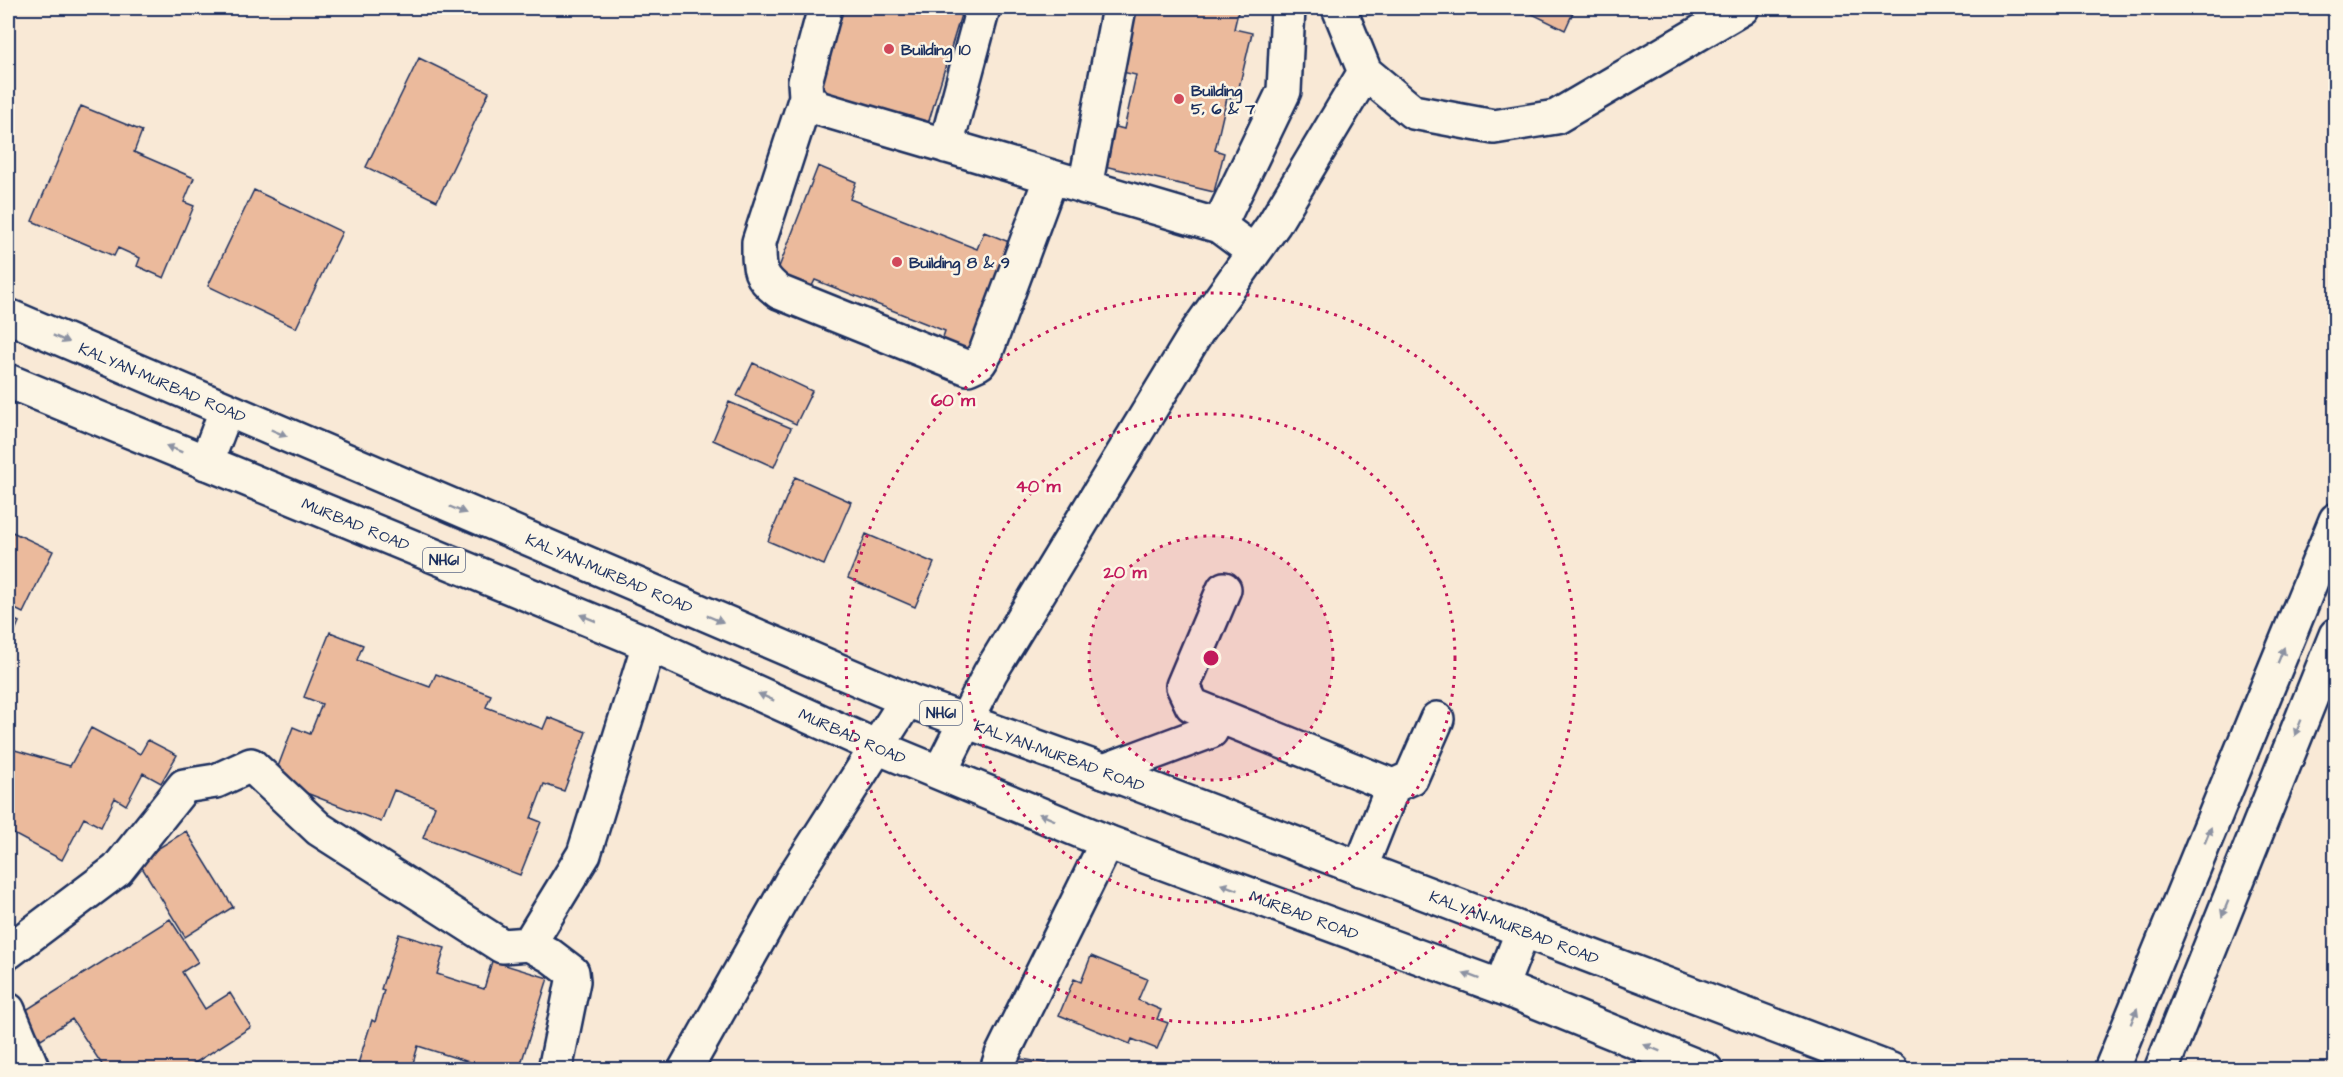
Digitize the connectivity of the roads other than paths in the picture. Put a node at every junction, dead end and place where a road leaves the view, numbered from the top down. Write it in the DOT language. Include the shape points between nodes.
graph roads {
  1 [pos="825,8"];
  2 [pos="983,8"];
  3 [pos="1119,8"];
  4 [pos="1288,8"];
  5 [pos="1339,8"];
  6 [pos="1742,8"];
  7 [pos="1365,72"];
  8 [pos="806,97"];
  9 [pos="946,146"];
  10 [pos="1052,177"];
  11 [pos="1085,187"];
  12 [pos="1219,226"];
  13 [pos="1254,252"];
  14 [pos="8,316"];
  15 [pos="8,381"];
  16 [pos="226,411"];
  17 [pos="206,463"];
  18 [pos="2333,536"];
  19 [pos="1224,589"];
  20 [pos="2336,635"];
  21 [pos="649,644"];
  22 [pos="907,700"];
  23 [pos="1218,716"];
  24 [pos="1437,719"];
  25 [pos="966,722"];
  26 [pos="877,747"];
  27 [pos="1104,771"];
  28 [pos="940,772"];
  29 [pos="1393,786"];
  30 [pos="1107,842"];
  31 [pos="1360,869"];
  32 [pos="1523,930"];
  33 [pos="530,944"];
  34 [pos="8,952"];
  35 [pos="1501,987"];
  36 [pos="8,1010"];
  37 [pos="33,1070"];
  38 [pos="555,1070"];
  39 [pos="685,1070"];
  40 [pos="997,1070"];
  41 [pos="1706,1070"];
  42 [pos="1891,1070"];
  43 [pos="2111,1070"];
  44 [pos="2161,1070"];
  1 -- 8 [label="main road" via="805,82"];
  2 -- 9 [label="main road"];
  3 -- 11 [label="main road"];
  4 -- 12 [label="main road" via="1284,91"];
  5 -- 7 [label="main road"];
  6 -- 7 [label="main road" via="1556,117 1545,119 1494,127 1413,112"];
  7 -- 13 [label="main road"];
  8 -- 9 [label="main road" via="818,108"];
  8 -- 10 [label="main road" via="759,242 759,264 765,282 779,292 968,368 979,363 986,352"];
  9 -- 10 [label="main road"];
  10 -- 11 [label="main road"];
  11 -- 12 [label="main road"];
  12 -- 13 [label="main road"];
  13 -- 25 [label="main road" via="1197,332 990,673"];
  14 -- 16 [label="main road, KALYAN-MURBAD ROAD / NH61, one-way"];
  17 -- 15 [label="main road, MURBAD ROAD / NH61, one-way"];
  16 -- 17 [label="main road"];
  16 -- 22 [label="main road, KALYAN-MURBAD ROAD / NH61, one-way"];
  21 -- 17 [label="main road, MURBAD ROAD / NH61, one-way"];
  43 -- 18 [label="main road, one-way"];
  19 -- 23 [label="main road" via="1183,686 1192,705"];
  20 -- 44 [label="main road, one-way"];
  26 -- 21 [label="main road, MURBAD ROAD / NH61, one-way"];
  21 -- 33 [label="main road" via="584,854"];
  22 -- 25 [label="main road, KALYAN-MURBAD ROAD / NH61"];
  22 -- 26 [label="main road"];
  23 -- 27 [label="main road" via="1210,731"];
  23 -- 29 [label="main road"];
  24 -- 29 [label="main road" via="1411,778"];
  25 -- 27 [label="main road, KALYAN-MURBAD ROAD / NH61"];
  25 -- 28 [label="main road"];
  26 -- 28 [label="main road, MURBAD ROAD / NH61"];
  26 -- 39 [label="main road" via="792,880"];
  27 -- 31 [label="main road, KALYAN-MURBAD ROAD / NH61"];
  30 -- 28 [label="main road, MURBAD ROAD / NH61, one-way"];
  29 -- 31 [label="main road"];
  35 -- 30 [label="main road, MURBAD ROAD / NH61, one-way"];
  30 -- 40 [label="main road"];
  31 -- 32 [label="main road, KALYAN-MURBAD ROAD / NH61"];
  32 -- 35 [label="main road"];
  32 -- 42 [label="main road, KALYAN-MURBAD ROAD / NH61"];
  33 -- 34 [label="main road" via="502,946 328,835 251,765 216,781 184,786 117,870"];
  33 -- 38 [label="main road" via="572,972"];
  41 -- 35 [label="main road, MURBAD ROAD / NH61, one-way"];
  36 -- 37 [label="main road"];
}
